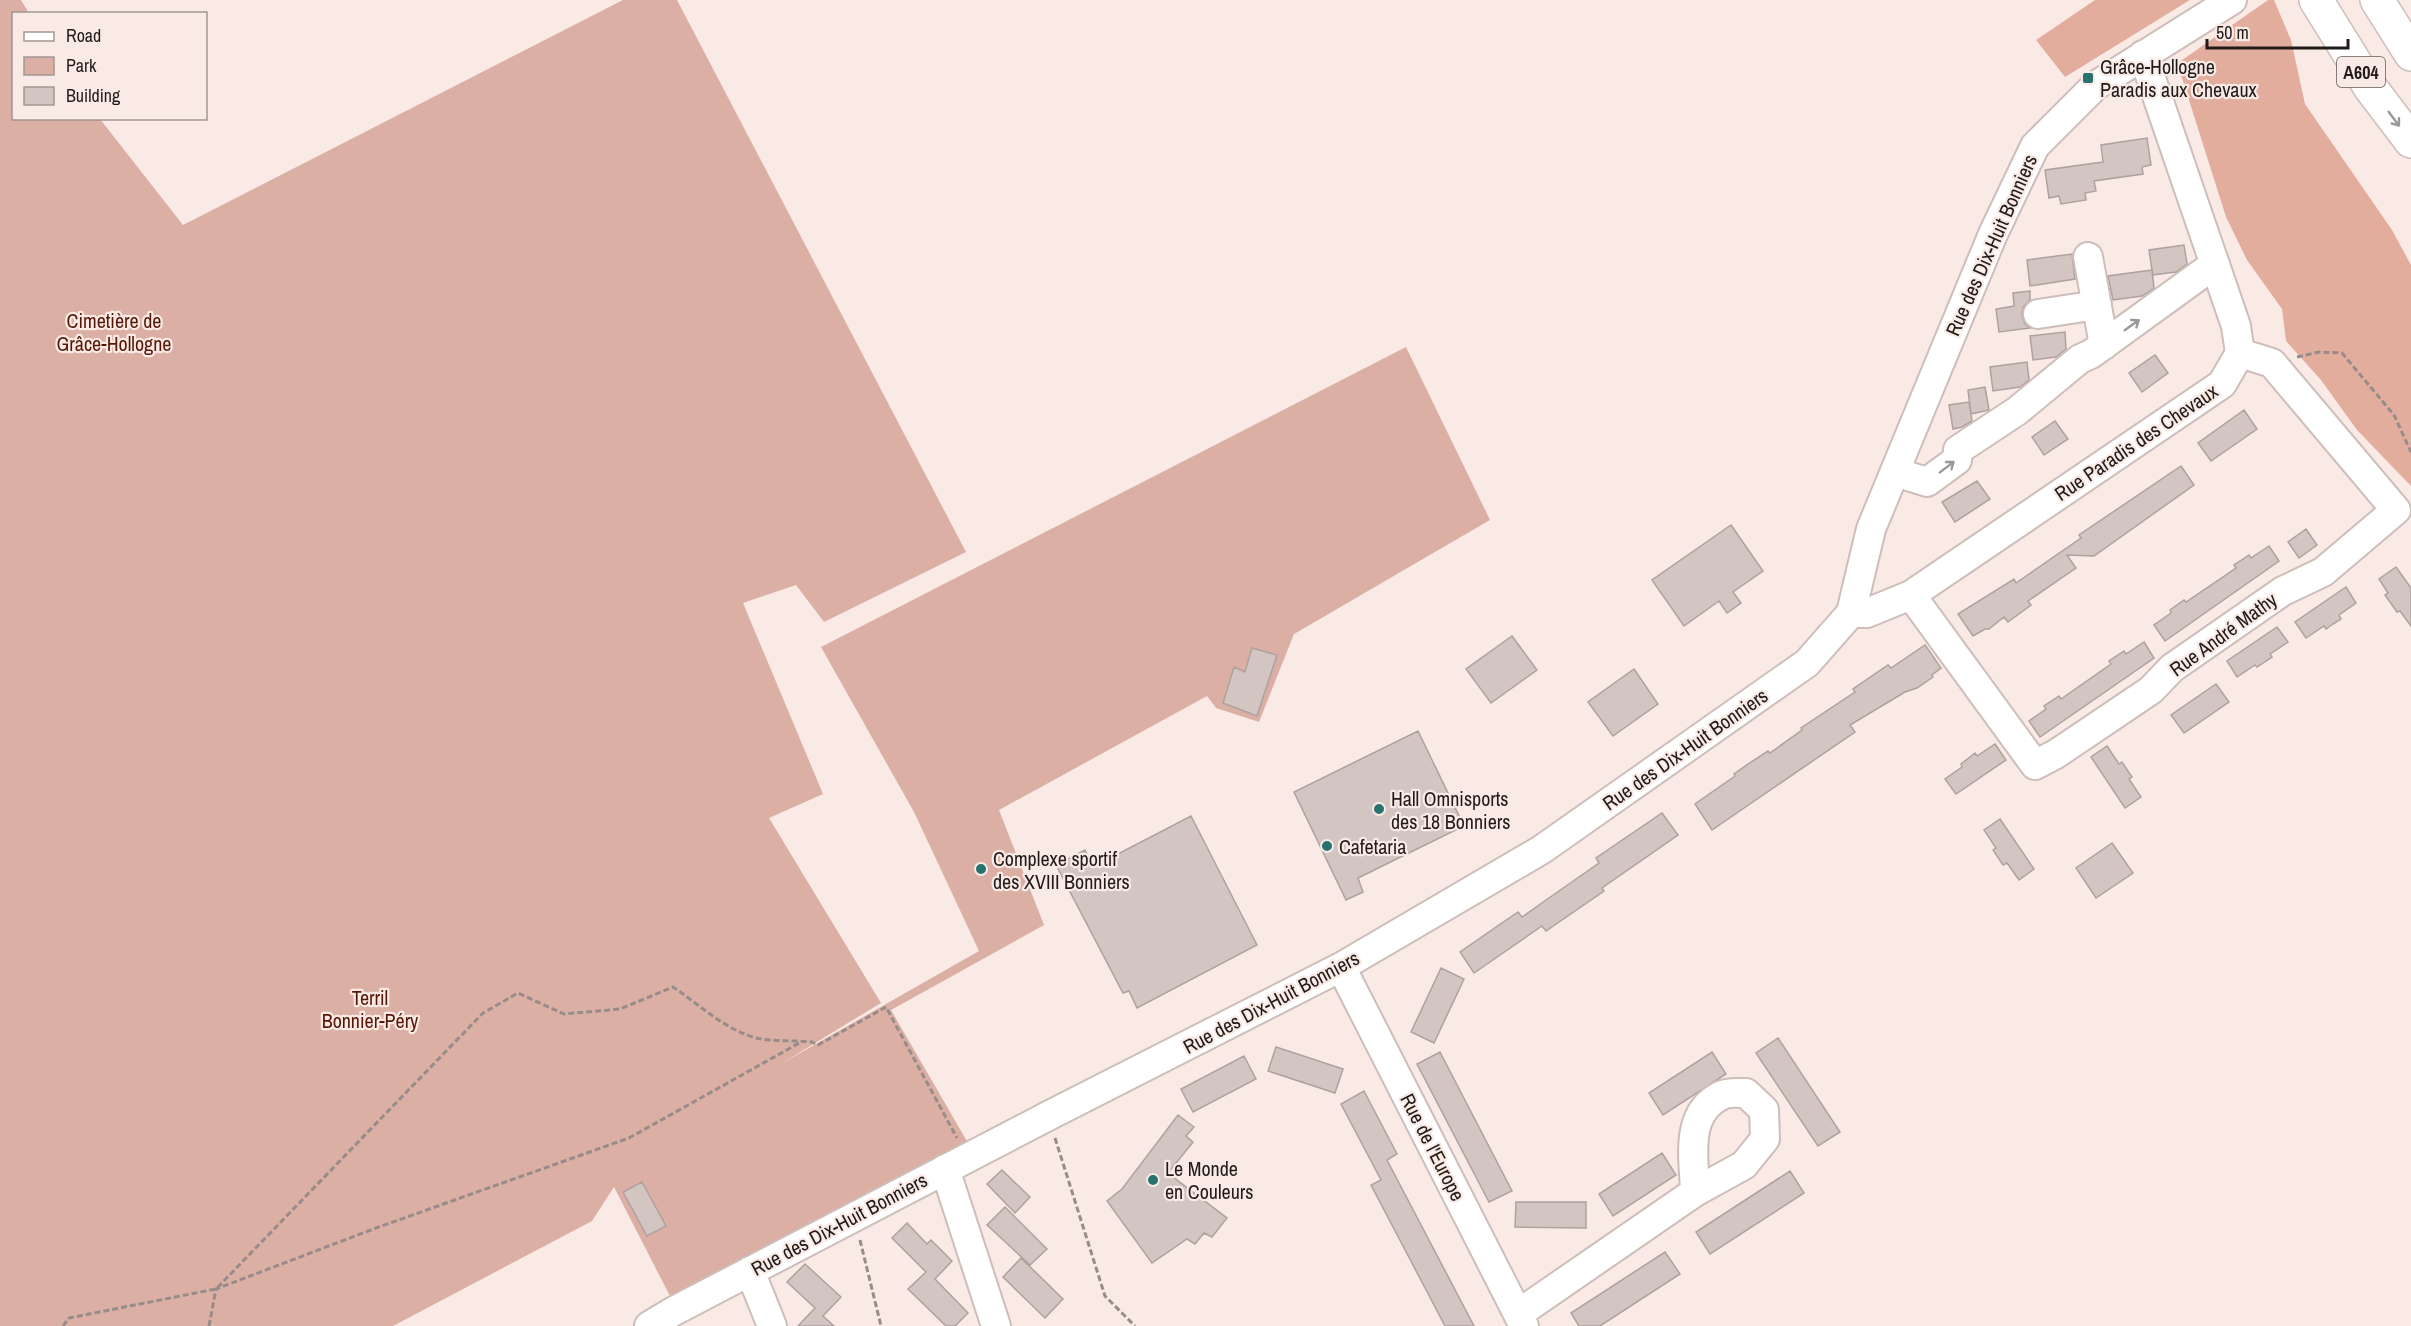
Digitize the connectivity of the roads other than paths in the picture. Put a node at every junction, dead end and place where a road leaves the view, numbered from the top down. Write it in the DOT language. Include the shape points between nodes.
graph roads {
  1 [pos="2232,0"];
  2 [pos="2316,0"];
  3 [pos="2377,0"];
  4 [pos="2411,54"];
  5 [pos="2144,55"];
  6 [pos="2411,141"];
  7 [pos="2088,256"];
  8 [pos="2215,264"];
  9 [pos="2097,305"];
  10 [pos="2038,314"];
  11 [pos="2104,345"];
  12 [pos="2240,353"];
  13 [pos="1895,472"];
  14 [pos="1911,596"];
  15 [pos="1851,613"];
  16 [pos="1341,967"];
  17 [pos="956,1163"];
  18 [pos="1695,1192"];
  19 [pos="750,1271"];
  20 [pos="1521,1320"];
  21 [pos="649,1326"];
  22 [pos="772,1326"];
  23 [pos="996,1326"];
  1 -- 5 [label="street, Rue des Dix-Huit Bonniers"];
  2 -- 6 [label="highway, A604, one-way" via="2370,87"];
  3 -- 4 [label="highway, A604"];
  5 -- 8 [label="street"];
  5 -- 13 [label="street, Rue des Dix-Huit Bonniers" via="2095,86 2035,146 1993,234"];
  7 -- 9 [label="street"];
  11 -- 8 [label="street, one-way"];
  8 -- 12 [label="street" via="2236,326"];
  9 -- 10 [label="street"];
  9 -- 11 [label="street"];
  13 -- 11 [label="street, one-way" via="1927,482 1957,460 1958,450 2017,411 2080,358"];
  12 -- 14 [label="street, Rue Paradis des Chevaux" via="2222,384"];
  12 -- 14 [label="street, Rue André Mathy" via="2272,363 2396,510 2323,572 2283,591 2172,668 2151,690 2036,765"];
  13 -- 15 [label="street, Rue des Dix-Huit Bonniers" via="1871,529"];
  14 -- 15 [label="street" via="1867,613"];
  15 -- 16 [label="street, Rue des Dix-Huit Bonniers" via="1807,663 1541,850"];
  16 -- 17 [label="street, Rue des Dix-Huit Bonniers"];
  16 -- 20 [label="street, Rue de l'Europe"];
  17 -- 19 [label="street, Rue des Dix-Huit Bonniers"];
  17 -- 23 [label="street"];
  18 -- 20 [label="street"];
  19 -- 21 [label="street, Rue des Dix-Huit Bonniers"];
  19 -- 22 [label="street"];
}
